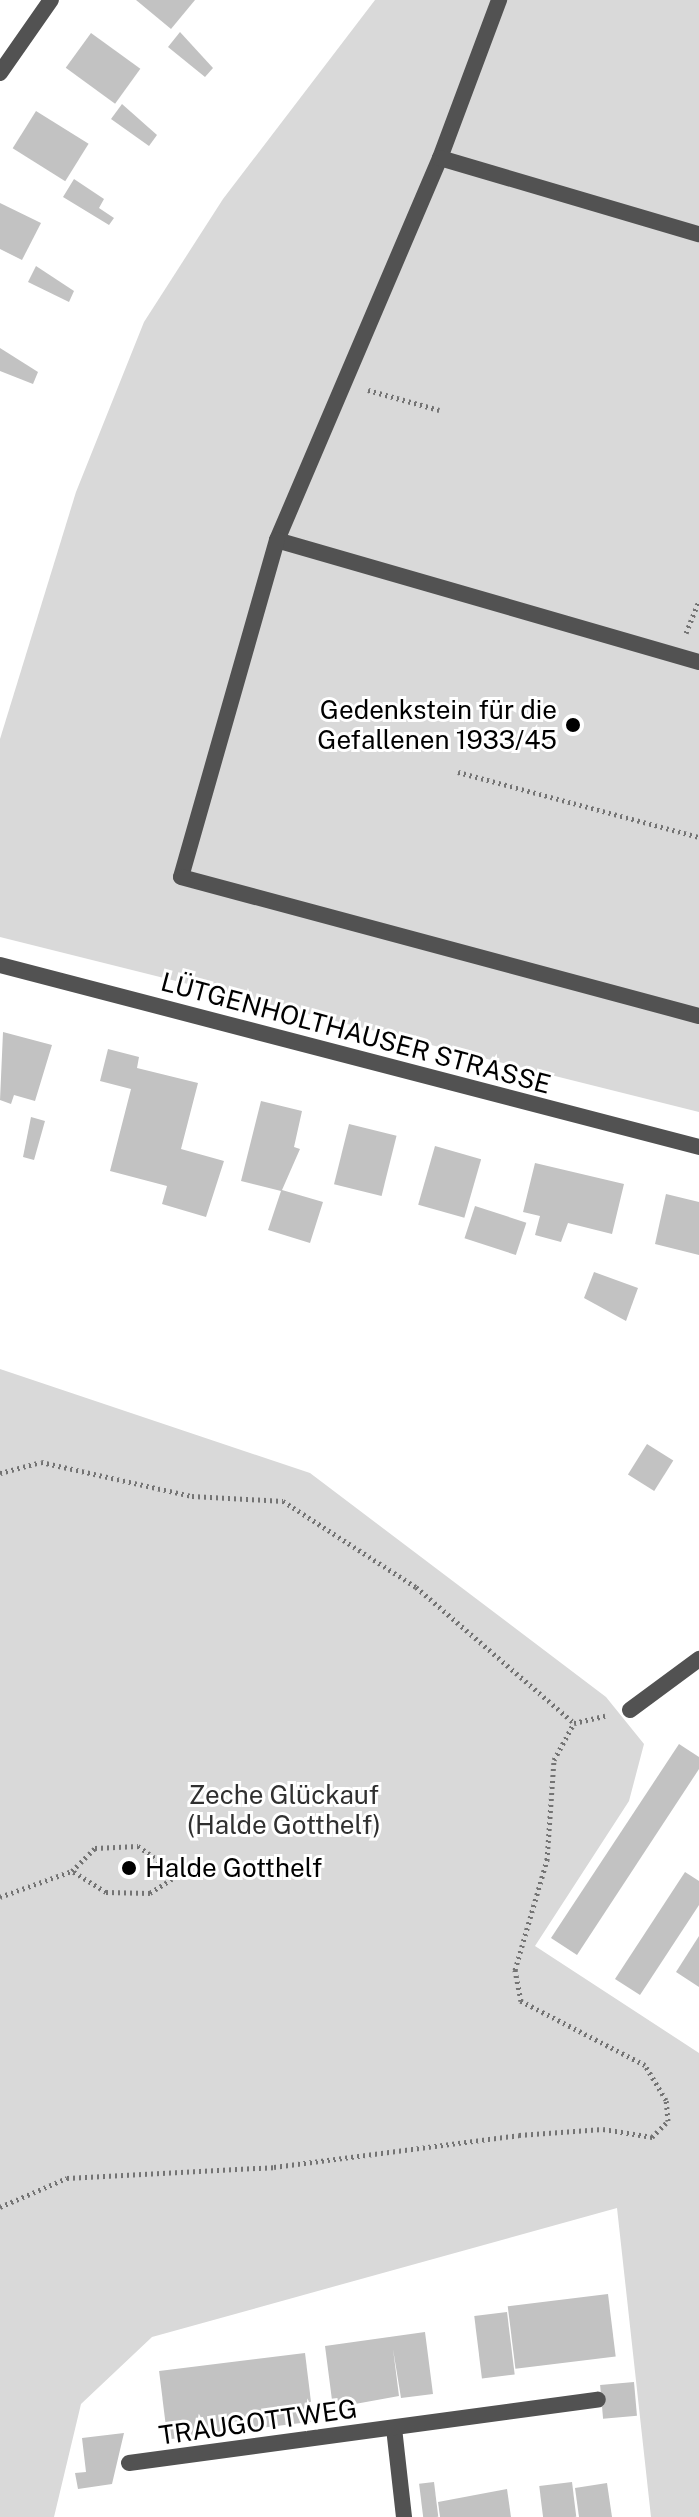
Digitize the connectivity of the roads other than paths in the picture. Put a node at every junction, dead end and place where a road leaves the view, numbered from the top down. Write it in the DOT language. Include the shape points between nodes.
graph roads {
  1 [pos="51,0"];
  2 [pos="499,0"];
  3 [pos="0,73"];
  4 [pos="440,158"];
  5 [pos="699,234"];
  6 [pos="277,540"];
  7 [pos="699,662"];
  8 [pos="0,965"];
  9 [pos="699,1016"];
  10 [pos="699,1147"];
  11 [pos="699,1659"];
  12 [pos="630,1710"];
  13 [pos="598,2400"];
  14 [pos="394,2428"];
  15 [pos="129,2463"];
  16 [pos="404,2517"];
  1 -- 3 [label="street"];
  2 -- 4 [label="street"];
  4 -- 5 [label="street"];
  4 -- 6 [label="street"];
  6 -- 7 [label="street"];
  6 -- 9 [label="street" via="181,877"];
  8 -- 10 [label="street, LÜTGENHOLTHAUSER STRASSE"];
  11 -- 12 [label="street"];
  13 -- 14 [label="street, TRAUGOTTWEG"];
  14 -- 15 [label="street, TRAUGOTTWEG"];
  14 -- 16 [label="street, TRAUGOTTWEG"];
}
